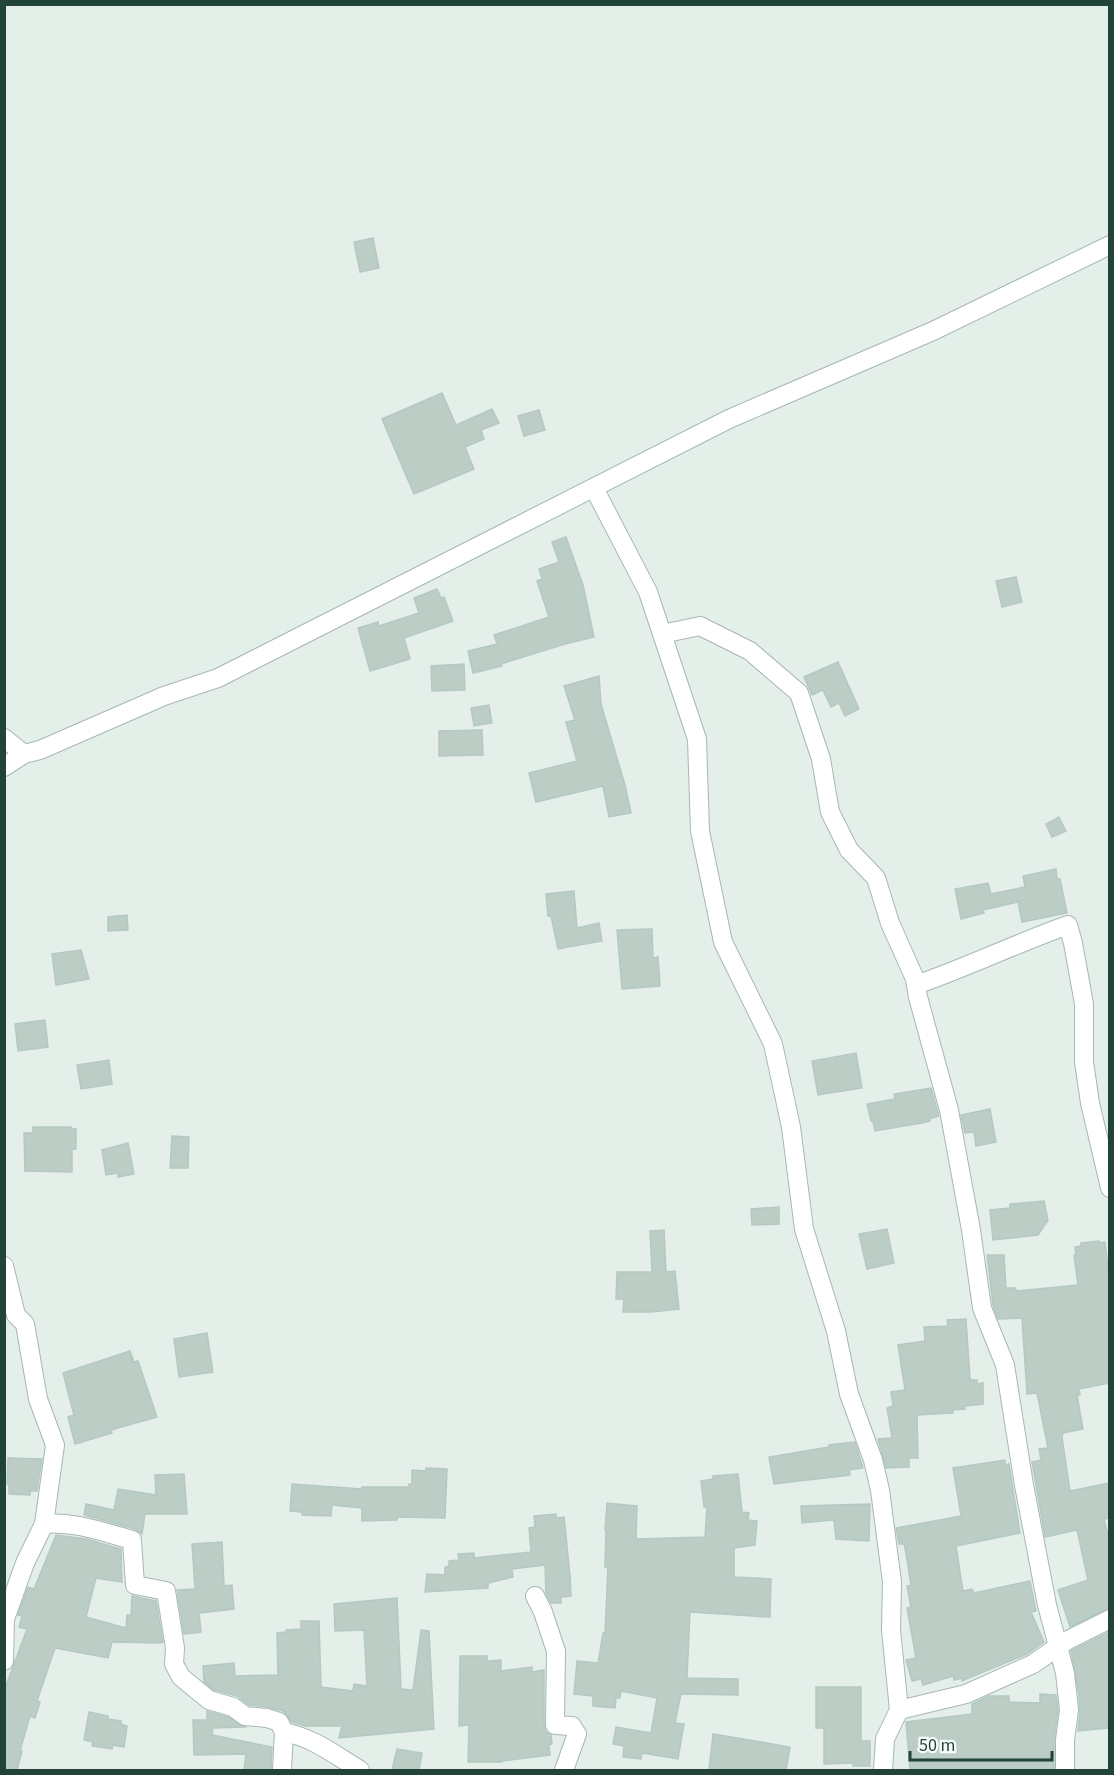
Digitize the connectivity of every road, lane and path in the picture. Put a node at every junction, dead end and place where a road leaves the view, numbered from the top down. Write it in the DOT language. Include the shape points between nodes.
graph roads {
  1 [pos="1110,245"];
  2 [pos="594,488"];
  3 [pos="662,634"];
  4 [pos="4,738"];
  5 [pos="24,754"];
  6 [pos="4,767"];
  7 [pos="916,985"];
  8 [pos="1110,1188"];
  9 [pos="4,1266"];
  10 [pos="44,1524"];
  11 [pos="535,1596"];
  12 [pos="1110,1619"];
  13 [pos="1058,1646"];
  14 [pos="4,1661"];
  15 [pos="899,1710"];
  16 [pos="284,1732"];
  17 [pos="282,1770"];
  18 [pos="360,1770"];
  19 [pos="564,1770"];
  20 [pos="883,1770"];
  21 [pos="1065,1770"];
  1 -- 2 [label="street" via="933,332 729,420"];
  2 -- 3 [label="street" via="648,592"];
  2 -- 5 [label="street" via="228,673"];
  3 -- 7 [label="street" via="700,626 750,651 799,693 821,759 830,812 849,850 876,878"];
  3 -- 15 [label="street" via="696,739 700,831 723,942 773,1044 791,1127 804,1229 880,1490 892,1582 891,1630"];
  4 -- 5 [label="street"];
  5 -- 6 [label="street"];
  7 -- 8 [label="street" via="1068,925 1084,1004 1084,1062 1090,1103"];
  7 -- 13 [label="street" via="950,1110 981,1308 1005,1365 1024,1485"];
  9 -- 10 [label="street" via="16,1315 25,1324 38,1399 55,1445"];
  10 -- 14 [label="street" via="5,1619"];
  10 -- 16 [label="street" via="76,1525 132,1540 135,1585 166,1591 174,1664 181,1677 209,1700 233,1707 245,1716 279,1722"];
  11 -- 19 [label="street" via="556,1651 555,1725 572,1726 576,1734"];
  12 -- 13 [label="street"];
  13 -- 15 [label="street" via="1033,1664 966,1694"];
  13 -- 21 [label="street" via="1068,1710"];
  15 -- 20 [label="street" via="885,1739"];
  16 -- 17 [label="street"];
  16 -- 18 [label="street" via="321,1745"];
}
